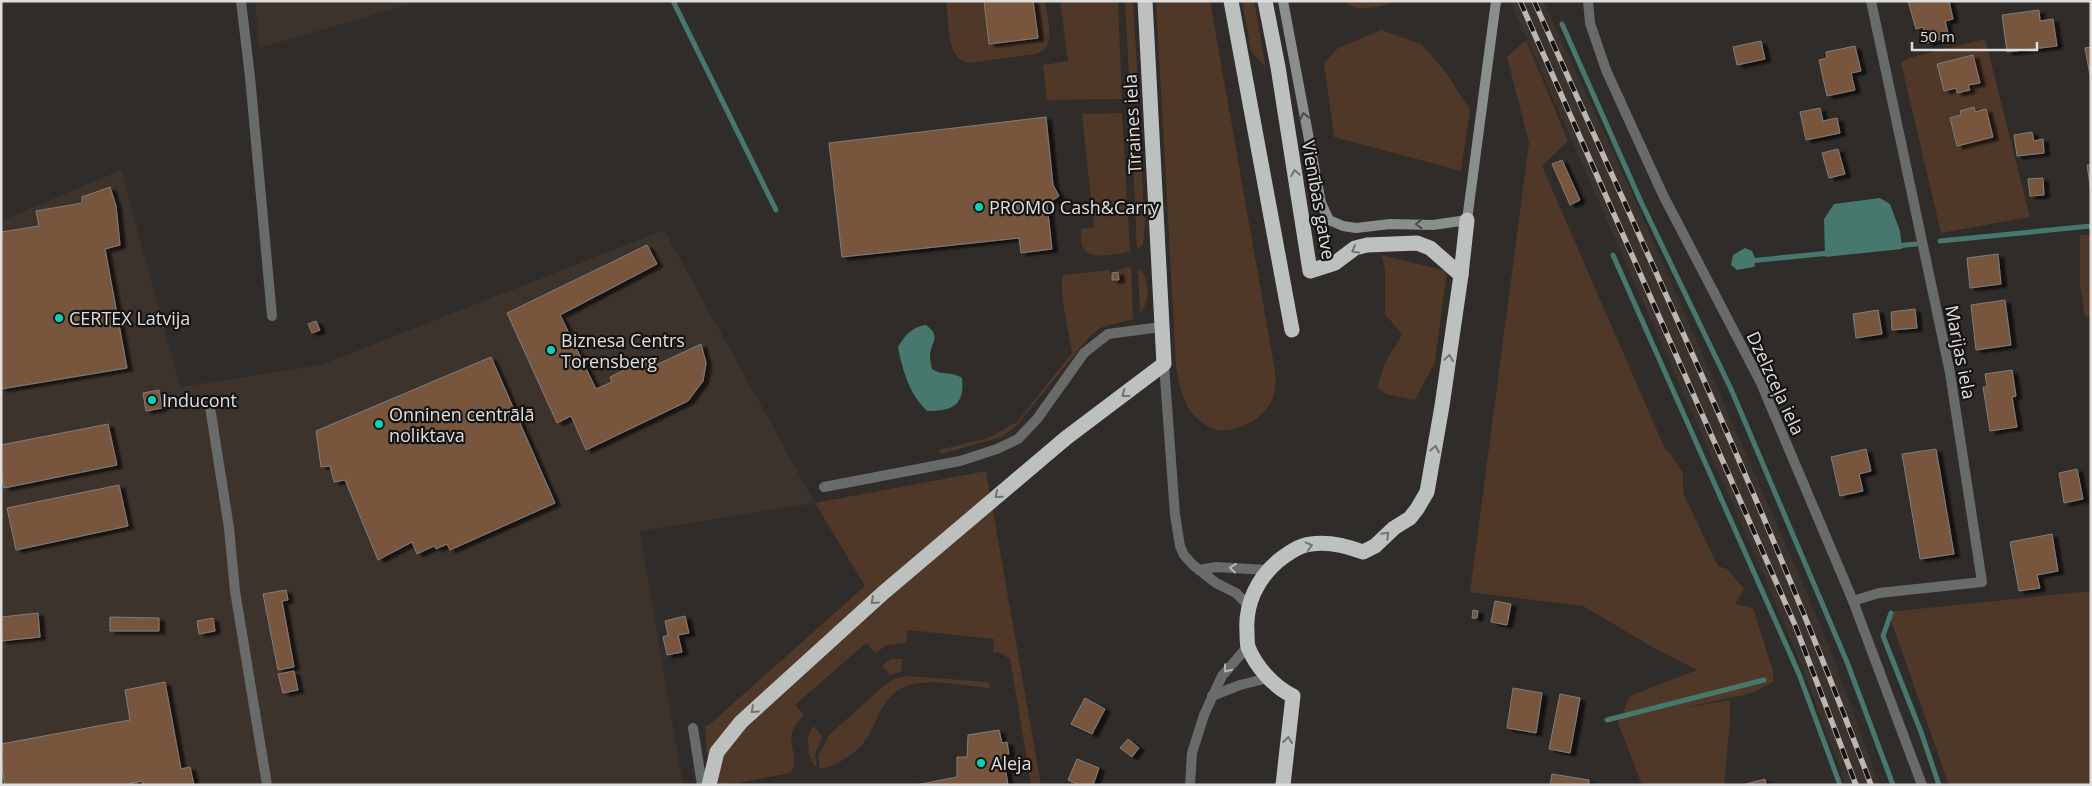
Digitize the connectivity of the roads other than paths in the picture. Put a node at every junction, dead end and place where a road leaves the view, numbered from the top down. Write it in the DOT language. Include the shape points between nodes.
graph roads {
  1 [pos="241,1"];
  2 [pos="1145,1"];
  3 [pos="1231,1"];
  4 [pos="1265,1"];
  5 [pos="1283,1"];
  6 [pos="1496,1"];
  7 [pos="1588,1"];
  8 [pos="1871,1"];
  9 [pos="1467,220"];
  10 [pos="1461,275"];
  11 [pos="272,316"];
  12 [pos="1162,327"];
  13 [pos="1292,330"];
  14 [pos="1164,364"];
  15 [pos="210,408"];
  16 [pos="824,487"];
  17 [pos="1199,570"];
  18 [pos="1268,570"];
  19 [pos="1853,601"];
  20 [pos="1249,606"];
  21 [pos="1248,646"];
  22 [pos="1268,678"];
  23 [pos="1212,696"];
  24 [pos="693,728"];
  25 [pos="267,785"];
  26 [pos="702,785"];
  27 [pos="708,785"];
  28 [pos="1190,785"];
  29 [pos="1283,785"];
  30 [pos="1922,785"];
  1 -- 11 [label="street"];
  2 -- 12 [label="highway, Tīraines iela"];
  3 -- 13 [label="highway"];
  10 -- 4 [label="highway, Vienības gatve, one-way" via="1430,248 1417,243 1354,248 1335,263 1310,271"];
  9 -- 5 [label="main road, Vienības gatve, one-way" via="1356,228 1330,220 1321,203"];
  6 -- 9 [label="main road"];
  7 -- 19 [label="street, Dzelzceļa iela" via="1590,23 1606,70 1663,195 1761,383"];
  8 -- 19 [label="street, Marijas iela" via="1950,373 1982,582 1879,593"];
  9 -- 10 [label="highway"];
  18 -- 10 [label="highway, one-way" via="1288,553 1310,544 1347,546 1363,552 1375,546 1417,509 1427,492"];
  12 -- 14 [label="highway, Tīraines iela"];
  12 -- 16 [label="street" via="1108,334 1084,353 1037,419 1018,439 997,449 960,461"];
  14 -- 17 [label="street" via="1174,515 1184,555"];
  14 -- 27 [label="highway, one-way" via="1058,444 883,593 741,722 717,752"];
  15 -- 25 [label="street" via="229,528 235,591"];
  18 -- 17 [label="street, one-way" via="1216,567"];
  17 -- 20 [label="street" via="1236,592"];
  18 -- 20 [label="highway" via="1256,587"];
  19 -- 30 [label="street, Dzelzceļa iela"];
  20 -- 21 [label="highway"];
  21 -- 22 [label="highway"];
  21 -- 23 [label="street, one-way" via="1222,676"];
  22 -- 23 [label="street"];
  29 -- 22 [label="highway, one-way" via="1294,696"];
  23 -- 28 [label="street" via="1192,753"];
  24 -- 26 [label="street"];
}
